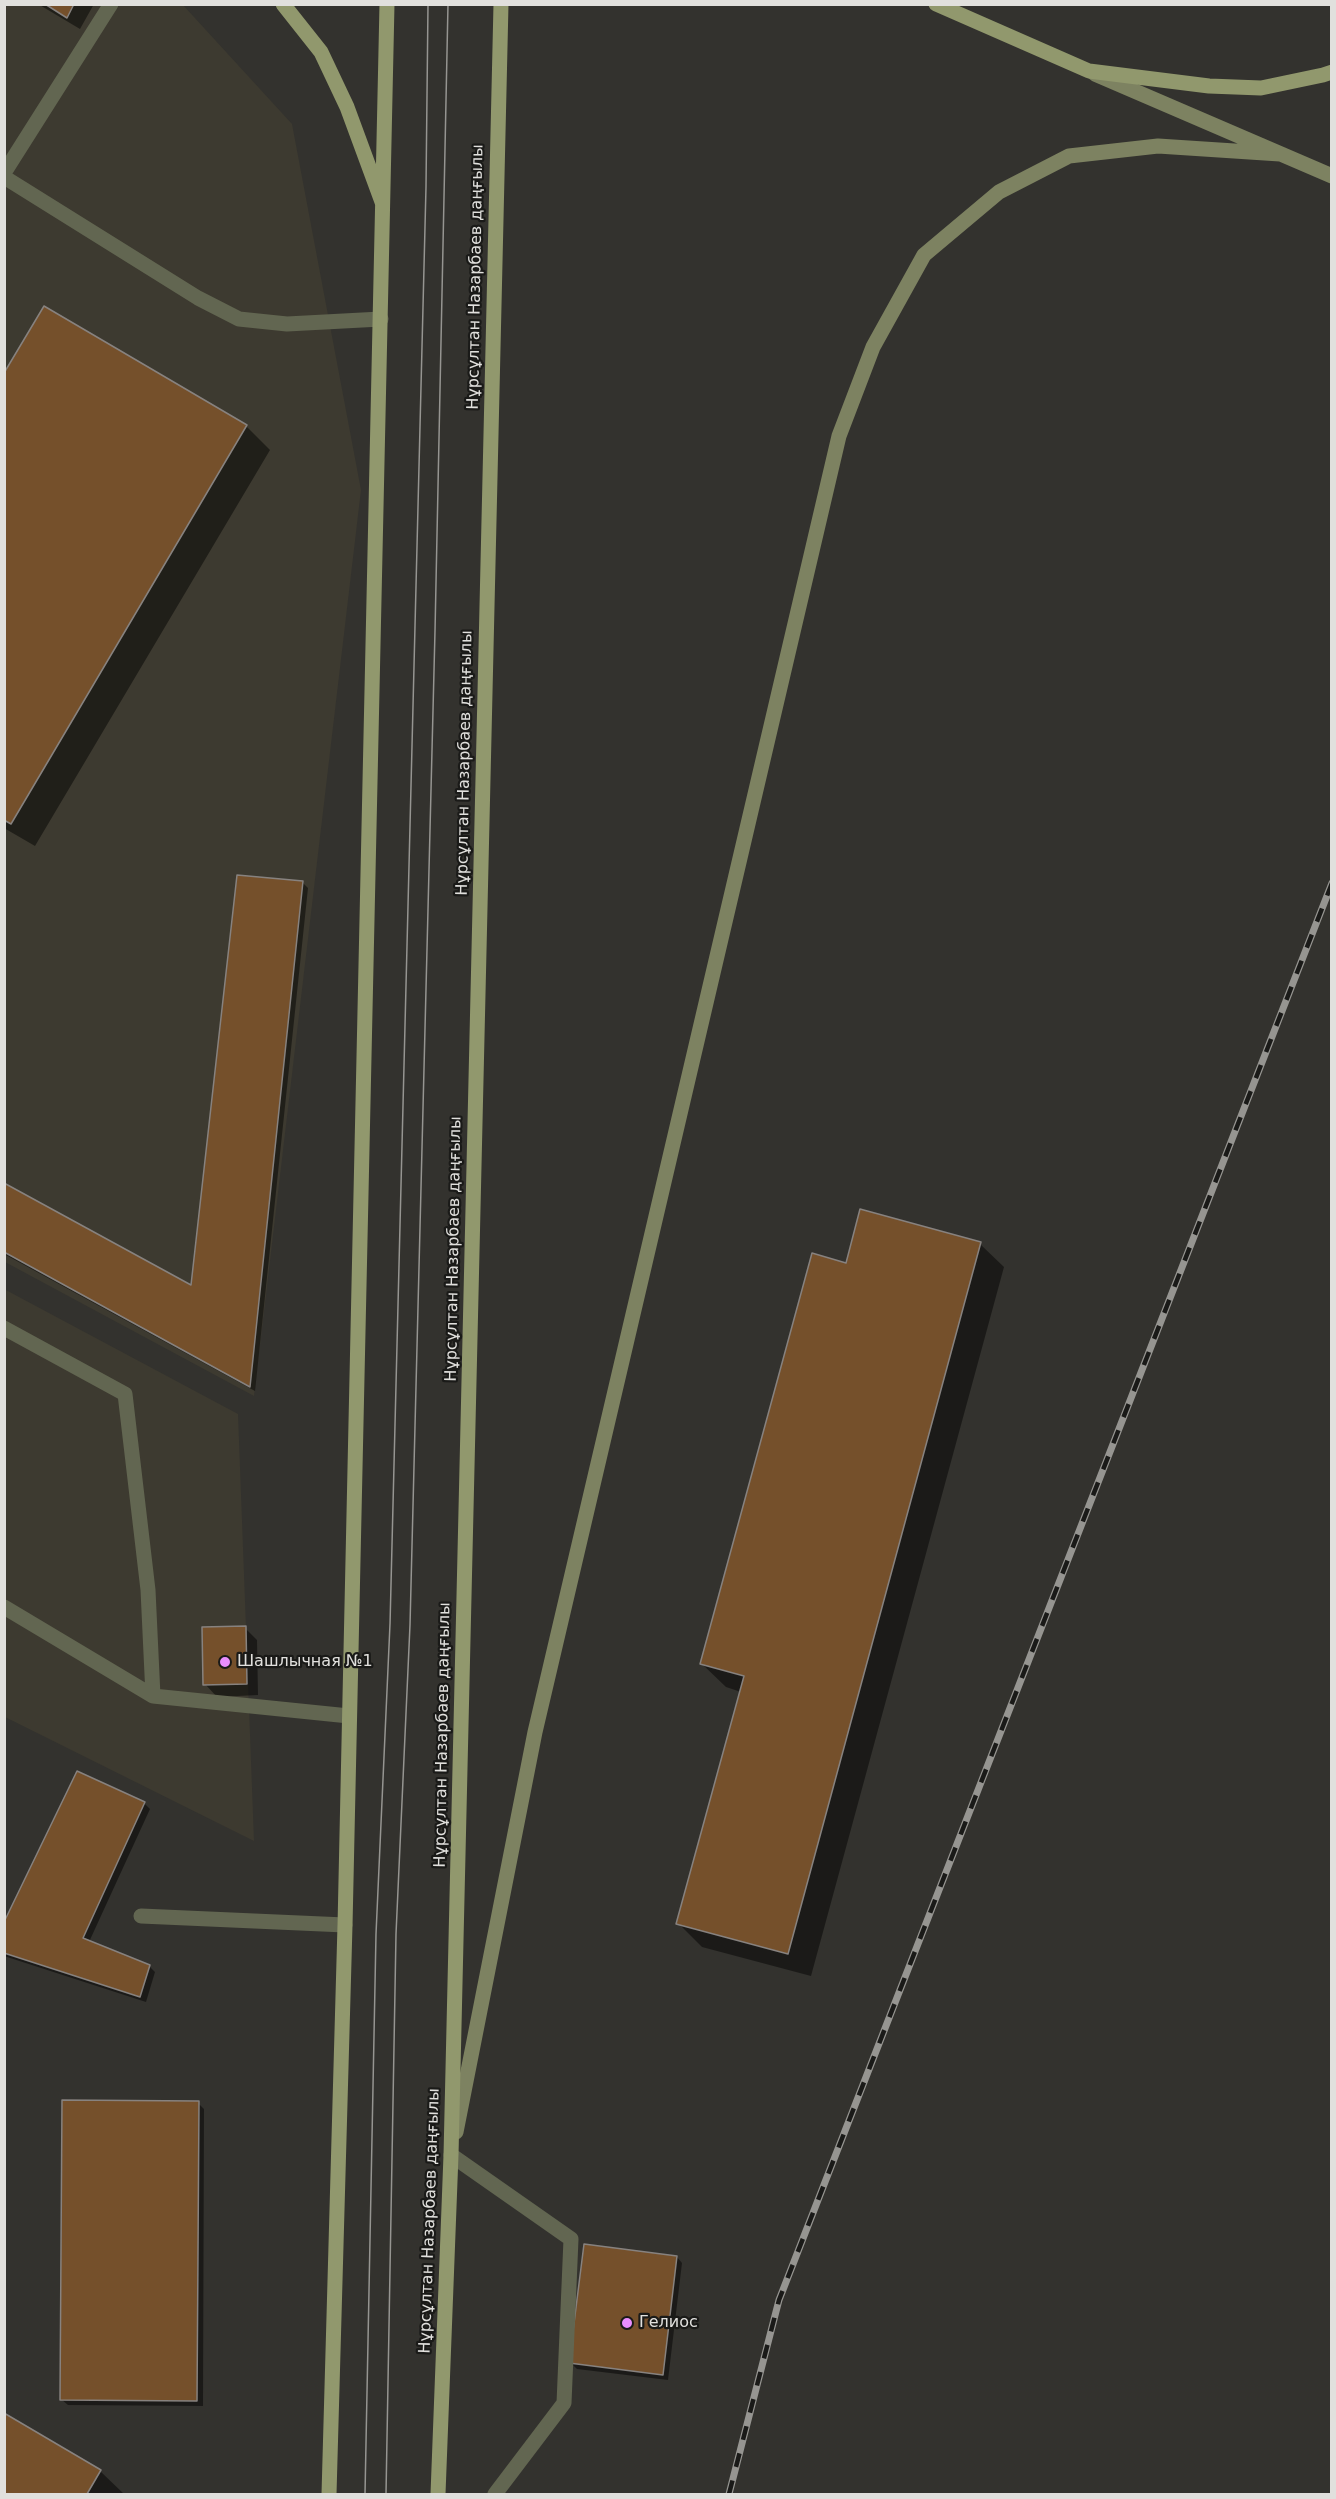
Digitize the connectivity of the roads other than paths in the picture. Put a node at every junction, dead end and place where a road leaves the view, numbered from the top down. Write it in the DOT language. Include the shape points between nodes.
graph roads {
  1 [pos="111,4"];
  2 [pos="284,4"];
  3 [pos="387,4"];
  4 [pos="501,4"];
  5 [pos="936,4"];
  6 [pos="1089,71"];
  7 [pos="1332,72"];
  8 [pos="1280,154"];
  9 [pos="4,175"];
  10 [pos="1332,176"];
  11 [pos="385,211"];
  12 [pos="381,319"];
  13 [pos="4,1328"];
  14 [pos="4,1606"];
  15 [pos="153,1696"];
  16 [pos="349,1716"];
  17 [pos="141,1916"];
  18 [pos="345,1925"];
  19 [pos="451,2155"];
  20 [pos="329,2494"];
  21 [pos="438,2494"];
  22 [pos="495,2494"];
  1 -- 9 [label="lane"];
  2 -- 11 [label="main road" via="321,52 347,107"];
  3 -- 11 [label="main road"];
  4 -- 19 [label="main road, Нұрсұлтан Назарбаев даңғылы"];
  5 -- 6 [label="main road"];
  6 -- 7 [label="main road" via="1209,86 1261,88"];
  6 -- 8 [label="main road"];
  8 -- 10 [label="main road"];
  8 -- 19 [label="main road" via="1158,146 1069,156 999,192 924,255 873,347 839,436 535,1732"];
  9 -- 12 [label="lane" via="198,298 240,319 287,324"];
  11 -- 12 [label="main road"];
  12 -- 16 [label="main road"];
  13 -- 15 [label="lane" via="125,1394 148,1590"];
  14 -- 15 [label="lane"];
  15 -- 16 [label="lane"];
  16 -- 18 [label="main road"];
  17 -- 18 [label="lane"];
  18 -- 20 [label="main road"];
  19 -- 21 [label="main road, Нұрсұлтан Назарбаев даңғылы"];
  19 -- 22 [label="lane" via="571,2239 564,2403"];
}
